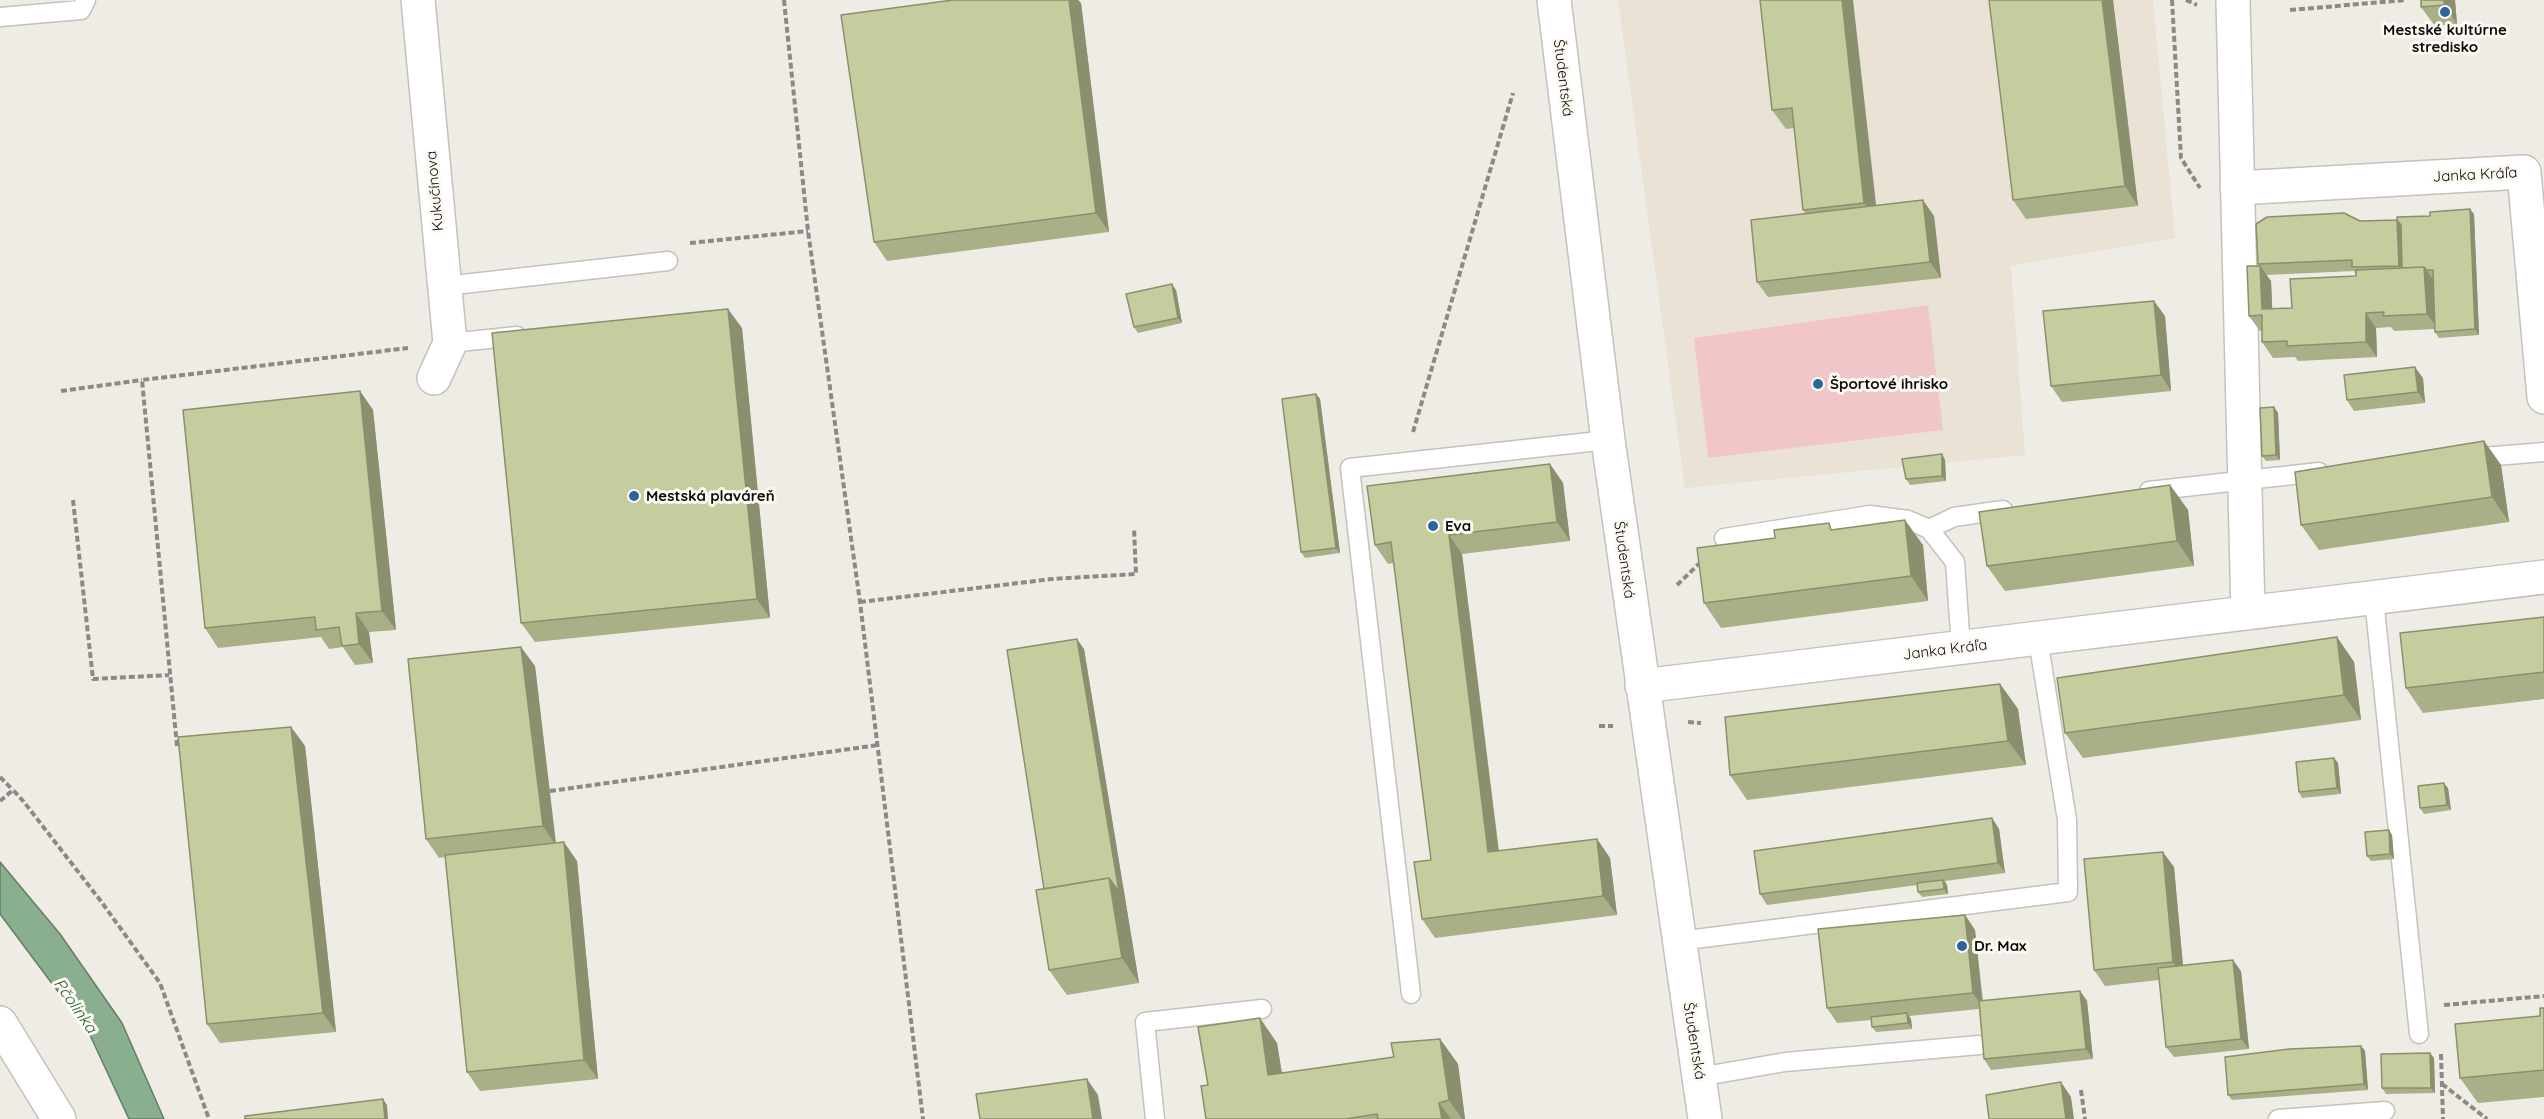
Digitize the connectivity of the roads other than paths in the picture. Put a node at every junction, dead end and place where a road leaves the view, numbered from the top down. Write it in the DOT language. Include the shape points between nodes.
graph roads {
  1 [pos="86,0"];
  2 [pos="418,0"];
  3 [pos="1554,0"];
  4 [pos="2233,0"];
  5 [pos="0,17"];
  6 [pos="2237,189"];
  7 [pos="668,261"];
  8 [pos="445,286"];
  9 [pos="540,334"];
  10 [pos="450,343"];
  11 [pos="434,378"];
  12 [pos="2544,397"];
  13 [pos="1608,440"];
  14 [pos="2544,452"];
  15 [pos="2458,459"];
  16 [pos="2341,470"];
  17 [pos="2243,479"];
  18 [pos="2130,493"];
  19 [pos="2024,506"];
  20 [pos="1929,529"];
  21 [pos="1724,538"];
  22 [pos="2544,577"];
  23 [pos="2374,599"];
  24 [pos="2248,613"];
  25 [pos="2038,639"];
  26 [pos="1961,648"];
  27 [pos="1642,686"];
  28 [pos="1679,941"];
  29 [pos="1411,994"];
  30 [pos="1262,1009"];
  31 [pos="0,1023"];
  32 [pos="2419,1034"];
  33 [pos="1978,1045"];
  34 [pos="1699,1077"];
  35 [pos="2385,1111"];
  36 [pos="59,1119"];
  37 [pos="1155,1119"];
  38 [pos="1706,1119"];
  39 [pos="2278,1119"];
  1 -- 5 [label="lane" via="81,10"];
  2 -- 8 [label="street, Kukučínova"];
  3 -- 13 [label="street, Študentská"];
  4 -- 6 [label="street"];
  6 -- 12 [label="street, Janka Kráľa" via="2524,172"];
  6 -- 17 [label="street"];
  7 -- 8 [label="lane"];
  8 -- 10 [label="street, Kukučínova"];
  9 -- 10 [label="lane"];
  10 -- 11 [label="street, Kukučínova"];
  13 -- 27 [label="street, Študentská"];
  13 -- 29 [label="lane" via="1350,468"];
  14 -- 15 [label="lane"];
  16 -- 17 [label="lane"];
  17 -- 18 [label="lane"];
  17 -- 24 [label="street"];
  19 -- 20 [label="lane" via="1954,517"];
  20 -- 21 [label="lane" via="1908,520 1870,515"];
  20 -- 26 [label="lane" via="1955,562"];
  22 -- 23 [label="street, Janka Kráľa"];
  23 -- 24 [label="street, Janka Kráľa"];
  23 -- 32 [label="lane"];
  24 -- 25 [label="street, Janka Kráľa"];
  25 -- 26 [label="street, Janka Kráľa"];
  25 -- 28 [label="lane" via="2067,820 2068,892"];
  26 -- 27 [label="street, Janka Kráľa"];
  27 -- 28 [label="street, Študentská"];
  28 -- 34 [label="street, Študentská"];
  30 -- 37 [label="lane" via="1145,1022"];
  31 -- 36 [label="street"];
  33 -- 34 [label="lane" via="1785,1062"];
  34 -- 38 [label="street, Študentská"];
  35 -- 39 [label="lane"];
}
